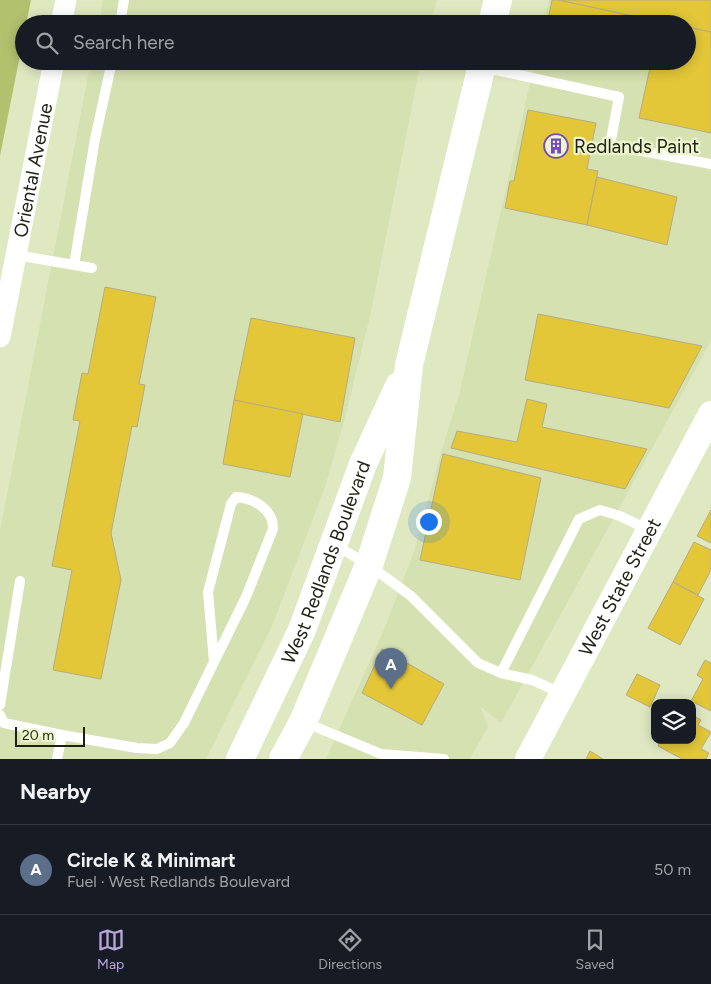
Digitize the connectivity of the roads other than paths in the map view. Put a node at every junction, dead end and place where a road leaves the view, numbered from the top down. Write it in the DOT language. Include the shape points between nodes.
graph roads {
  1 [pos="66,0"];
  2 [pos="124,0"];
  3 [pos="498,0"];
  4 [pos="63,15"];
  5 [pos="122,15"];
  6 [pos="494,15"];
  7 [pos="52,70"];
  8 [pos="110,70"];
  9 [pos="481,70"];
  10 [pos="507,70"];
  11 [pos="711,164"];
  12 [pos="16,255"];
  13 [pos="74,265"];
  14 [pos="92,268"];
  15 [pos="0,337"];
  16 [pos="409,365"];
  17 [pos="711,414"];
  18 [pos="649,530"];
  19 [pos="335,545"];
  20 [pos="368,565"];
  21 [pos="20,581"];
  22 [pos="214,662"];
  23 [pos="501,673"];
  24 [pos="562,693"];
  25 [pos="0,705"];
  26 [pos="0,715"];
  27 [pos="303,722"];
  28 [pos="62,735"];
  29 [pos="57,759"];
  30 [pos="240,759"];
  31 [pos="283,759"];
  32 [pos="444,759"];
  33 [pos="528,759"];
  1 -- 4 [label="street"];
  2 -- 5 [label="lane"];
  3 -- 6 [label="main road"];
  7 -- 12 [label="street, Oriental Avenue"];
  8 -- 13 [label="lane"];
  9 -- 16 [label="main road, West Redlands Boulevard"];
  10 -- 11 [label="lane" via="619,97 610,145"];
  12 -- 13 [label="lane"];
  12 -- 15 [label="street, Oriental Avenue"];
  13 -- 14 [label="lane"];
  16 -- 19 [label="main road, West Redlands Boulevard" via="364,464"];
  16 -- 20 [label="main road, West Redlands Boulevard" via="396,478"];
  17 -- 18 [label="street, West State Street"];
  18 -- 23 [label="lane" via="600,510 579,519"];
  18 -- 24 [label="street, West State Street"];
  19 -- 20 [label="lane"];
  19 -- 30 [label="main road, West Redlands Boulevard" via="302,630"];
  20 -- 23 [label="lane" via="411,596 478,663"];
  20 -- 27 [label="main road, West Redlands Boulevard"];
  21 -- 25 [label="lane"];
  22 -- 22 [label="lane" via="246,597 273,528 268,510 246,497 236,497 231,504 208,592"];
  22 -- 28 [label="lane" via="184,723 170,743 157,749 137,748"];
  23 -- 24 [label="lane" via="532,680"];
  24 -- 33 [label="street, West State Street"];
  26 -- 28 [label="lane" via="4,723"];
  27 -- 31 [label="main road, West Redlands Boulevard"];
  27 -- 32 [label="lane" via="381,754"];
  28 -- 29 [label="lane"];
}
